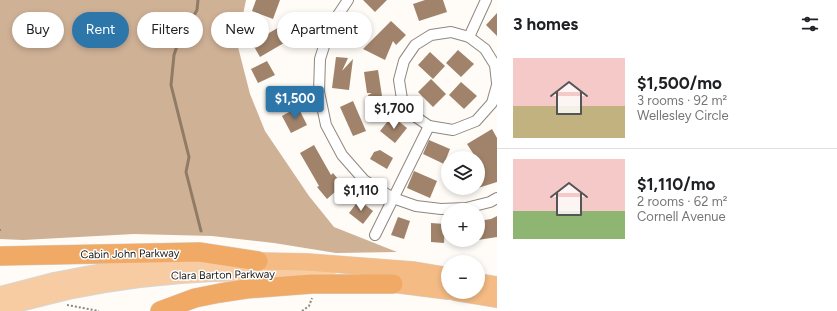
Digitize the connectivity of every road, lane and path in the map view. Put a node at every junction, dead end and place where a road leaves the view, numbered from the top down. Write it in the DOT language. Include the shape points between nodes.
graph roads {
  1 [pos="348,0"];
  2 [pos="486,0"];
  3 [pos="469,37"];
  4 [pos="497,84"];
  5 [pos="494,104"];
  6 [pos="429,126"];
  7 [pos="393,198"];
  8 [pos="497,198"];
  9 [pos="0,229"];
  10 [pos="0,233"];
  11 [pos="375,235"];
  12 [pos="0,256"];
  13 [pos="258,261"];
  14 [pos="441,275"];
  15 [pos="485,283"];
  16 [pos="393,284"];
  17 [pos="497,285"];
  18 [pos="441,290"];
  19 [pos="0,295"];
  20 [pos="485,297"];
  21 [pos="497,299"];
  22 [pos="0,308"];
  23 [pos="161,310"];
  1 -- 7 [label="street" via="330,27 320,59 319,92 326,125 342,155 364,180"];
  2 -- 3 [label="street"];
  3 -- 4 [label="street" via="485,49 495,65"];
  3 -- 6 [label="street" via="451,32 431,35 415,45 404,61 399,80 402,99 413,115"];
  4 -- 5 [label="street"];
  5 -- 6 [label="street" via="476,121 459,128 453,130"];
  6 -- 7 [label="street"];
  7 -- 8 [label="street" via="416,206 441,209 466,208"];
  7 -- 11 [label="street"];
  9 -- 10 [label="path"];
  12 -- 13 [label="highway, Cabin John Parkway" via="199,252"];
  13 -- 14 [label="highway, Clara Barton Parkway" via="412,270"];
  13 -- 19 [label="main road, Clara Barton Parkway, bridge" via="201,261 150,265 90,273"];
  15 -- 17 [label="highway"];
  16 -- 18 [label="highway, Clara Barton Parkway"];
  16 -- 22 [label="main road, Clara Barton Parkway, bridge" via="335,276 215,273 99,285"];
  16 -- 23 [label="highway" via="312,284 246,289 195,298"];
  20 -- 21 [label="highway"];
}
